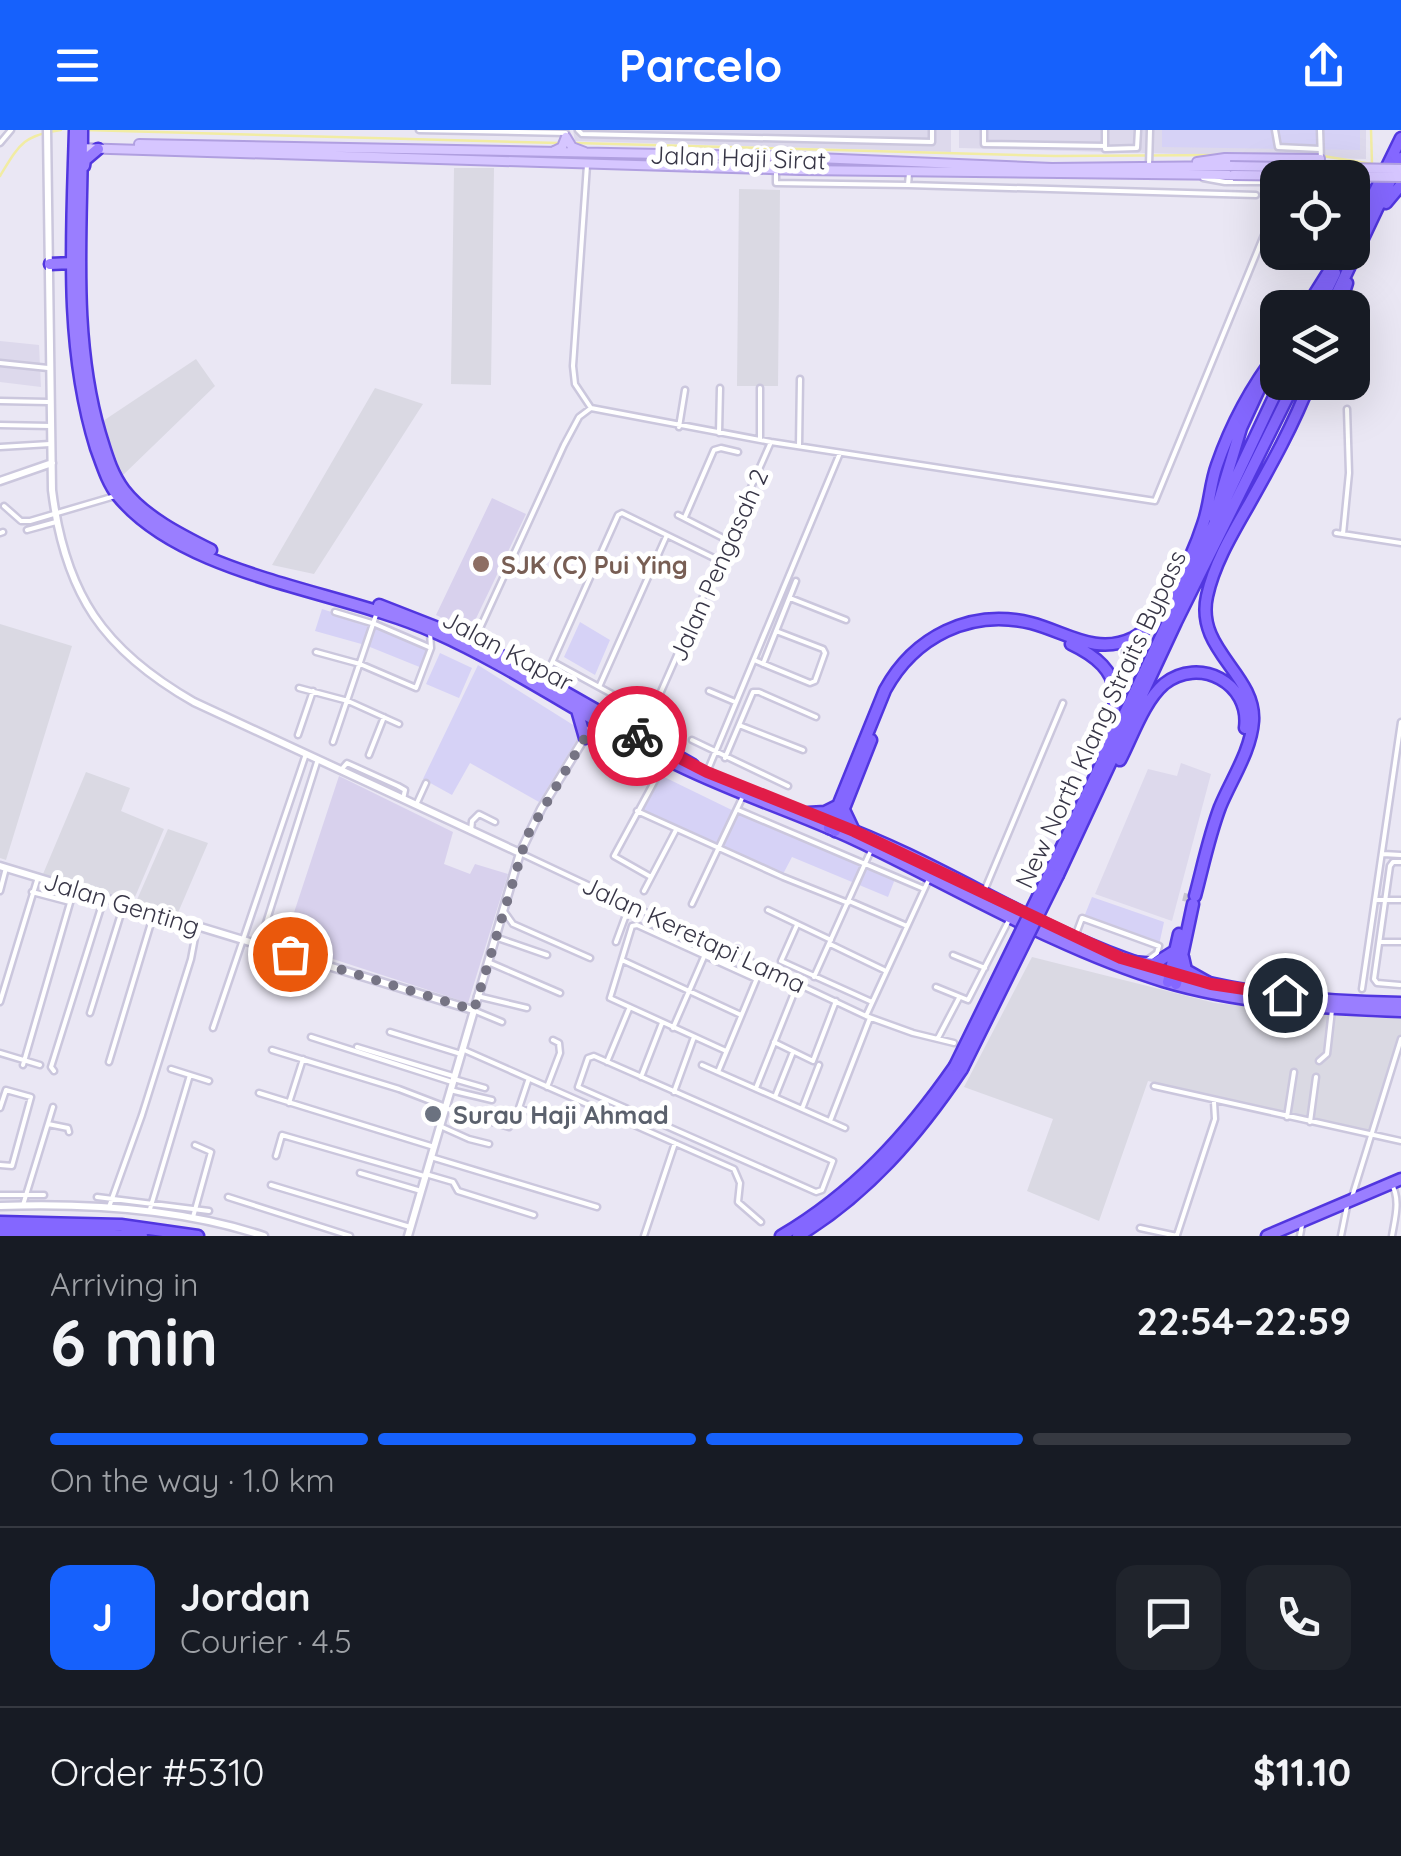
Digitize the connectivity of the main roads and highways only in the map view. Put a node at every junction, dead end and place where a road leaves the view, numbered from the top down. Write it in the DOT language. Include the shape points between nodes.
graph roads {
  1 [pos="566,133"];
  2 [pos="80,138"];
  3 [pos="1401,138"];
  4 [pos="99,146"];
  5 [pos="511,153"];
  6 [pos="614,155"];
  7 [pos="708,155"];
  8 [pos="1321,155"];
  9 [pos="789,157"];
  10 [pos="565,158"];
  11 [pos="1401,158"];
  12 [pos="1183,164"];
  13 [pos="710,168"];
  14 [pos="1401,169"];
  15 [pos="799,170"];
  16 [pos="1232,171"];
  17 [pos="82,173"];
  18 [pos="1401,177"];
  19 [pos="1401,186"];
  20 [pos="1370,204"];
  21 [pos="1370,210"];
  22 [pos="78,212"];
  23 [pos="1370,217"];
  24 [pos="1260,374"];
  25 [pos="1260,388"];
  26 [pos="1273,400"];
  27 [pos="1286,400"];
  28 [pos="1302,400"];
  29 [pos="1210,534"];
  30 [pos="577,710"];
  31 [pos="597,718"];
  32 [pos="614,731"];
  33 [pos="1089,787"];
  34 [pos="841,807"];
  35 [pos="808,813"];
  36 [pos="834,826"];
  37 [pos="854,831"];
  38 [pos="1079,833"];
  39 [pos="1054,874"];
  40 [pos="1191,899"];
  41 [pos="1179,949"];
  42 [pos="1138,962"];
  43 [pos="1172,979"];
  44 [pos="1211,984"];
  45 [pos="1401,1007"];
  46 [pos="958,1068"];
  47 [pos="1396,1181"];
  48 [pos="0,1222"];
  49 [pos="0,1231"];
  50 [pos="142,1236"];
  51 [pos="198,1236"];
  52 [pos="782,1236"];
  53 [pos="798,1236"];
  54 [pos="1267,1236"];
  1 -- 5 [label="main road" via="554,152"];
  1 -- 6 [label="main road" via="578,151"];
  2 -- 4 [label="highway"];
  2 -- 17 [label="highway, Jalan Kapar"];
  2 -- 22 [label="highway, Jalan Kapar"];
  3 -- 20 [label="highway"];
  4 -- 5 [label="main road, Jalan Haji Sirat"];
  4 -- 10 [label="main road, Jalan Haji Sirat"];
  4 -- 17 [label="highway"];
  5 -- 10 [label="main road, Jalan Haji Sirat"];
  6 -- 7 [label="main road, Jalan Haji Sirat"];
  6 -- 10 [label="main road, Jalan Haji Sirat"];
  7 -- 9 [label="main road, Jalan Haji Sirat"];
  7 -- 13 [label="main road" via="736,162"];
  8 -- 12 [label="main road"];
  9 -- 12 [label="main road, Jalan Haji Sirat" via="1052,168 1150,155"];
  9 -- 15 [label="main road" via="767,162"];
  10 -- 13 [label="main road, Jalan Haji Sirat"];
  11 -- 21 [label="highway"];
  12 -- 16 [label="main road, Jalan Haji Sirat"];
  13 -- 15 [label="main road, Jalan Haji Sirat"];
  14 -- 16 [label="main road, Jalan Haji Sirat, bridge"];
  15 -- 16 [label="main road, Jalan Haji Sirat"];
  16 -- 18 [label="main road, Jalan Haji Sirat, bridge"];
  17 -- 22 [label="highway, Jalan Kapar"];
  19 -- 23 [label="highway"];
  22 -- 30 [label="highway, Jalan Kapar" via="62,264 77,377 117,495 157,529 222,562 430,630"];
  22 -- 31 [label="highway, Jalan Kapar" via="85,376 109,462 124,490 155,518 236,561 393,609 484,646"];
  24 -- 34 [label="highway" via="1238,412 1204,524 1160,615 1130,640 1104,645 1000,619 933,636 895,672"];
  25 -- 29 [label="highway"];
  26 -- 29 [label="highway, New North Klang Straits Bypass"];
  27 -- 38 [label="highway, New North Klang Straits Bypass"];
  28 -- 40 [label="highway" via="1231,536 1206,601 1212,640 1247,692 1253,720"];
  29 -- 33 [label="highway, New North Klang Straits Bypass"];
  30 -- 31 [label="highway, Jalan Kapar"];
  30 -- 32 [label="highway" via="585,738"];
  31 -- 32 [label="highway, Jalan Kapar"];
  31 -- 35 [label="highway, Jalan Kapar"];
  32 -- 36 [label="highway, Jalan Kapar" via="744,794"];
  33 -- 34 [label="highway" via="1115,709 1110,672 1089,653 1045,633 986,624 936,642 899,676"];
  33 -- 39 [label="highway, New North Klang Straits Bypass"];
  34 -- 35 [label="highway"];
  34 -- 36 [label="highway"];
  34 -- 37 [label="highway"];
  35 -- 36 [label="highway, Jalan Kapar"];
  36 -- 37 [label="highway, Jalan Kapar"];
  36 -- 43 [label="highway, Jalan Kapar" via="1105,960"];
  37 -- 42 [label="highway, Jalan Kapar" via="1076,939"];
  38 -- 39 [label="highway, New North Klang Straits Bypass"];
  38 -- 40 [label="highway" via="1164,684 1182,674 1220,677 1236,691 1247,721 1212,814"];
  39 -- 46 [label="highway, New North Klang Straits Bypass, bridge"];
  40 -- 41 [label="highway"];
  41 -- 42 [label="highway" via="1162,962"];
  41 -- 43 [label="highway"];
  41 -- 44 [label="highway" via="1186,970"];
  42 -- 43 [label="highway, Jalan Kapar"];
  43 -- 44 [label="highway, Jalan Kapar"];
  43 -- 45 [label="highway, Jalan Kapar" via="1262,1001"];
  44 -- 45 [label="highway, Jalan Kapar"];
  46 -- 52 [label="highway, New North Klang Straits Bypass" via="890,1150"];
  46 -- 53 [label="highway, New North Klang Straits Bypass" via="897,1156"];
  47 -- 54 [label="highway"];
  48 -- 51 [label="highway" via="121,1225"];
  49 -- 50 [label="highway"];
}
